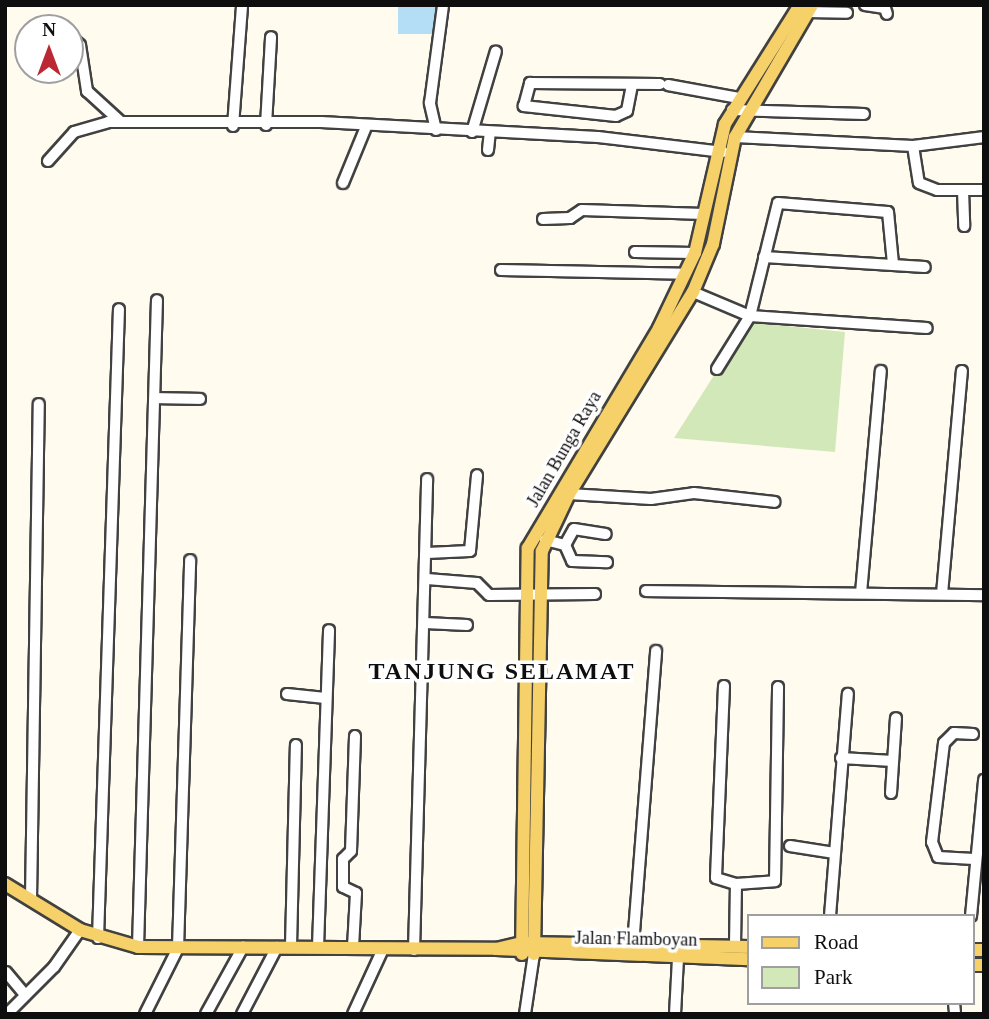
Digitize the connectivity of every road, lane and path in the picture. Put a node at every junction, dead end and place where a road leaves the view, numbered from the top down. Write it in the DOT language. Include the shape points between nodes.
graph roads {
  1 [pos="443,5"];
  2 [pos="865,5"];
  3 [pos="242,6"];
  4 [pos="807,7"];
  5 [pos="847,13"];
  6 [pos="887,15"];
  7 [pos="271,37"];
  8 [pos="496,51"];
  9 [pos="84,71"];
  10 [pos="632,85"];
  11 [pos="739,98"];
  12 [pos="732,110"];
  13 [pos="746,113"];
  14 [pos="864,114"];
  15 [pos="121,122"];
  16 [pos="266,125"];
  17 [pos="233,126"];
  18 [pos="366,127"];
  19 [pos="436,130"];
  20 [pos="472,132"];
  21 [pos="490,132"];
  22 [pos="735,137"];
  23 [pos="984,137"];
  24 [pos="913,146"];
  25 [pos="488,150"];
  26 [pos="714,150"];
  27 [pos="730,153"];
  28 [pos="48,161"];
  29 [pos="343,183"];
  30 [pos="963,190"];
  31 [pos="984,190"];
  32 [pos="704,214"];
  33 [pos="543,219"];
  34 [pos="964,226"];
  35 [pos="635,252"];
  36 [pos="695,253"];
  37 [pos="764,257"];
  38 [pos="893,264"];
  39 [pos="925,267"];
  40 [pos="501,270"];
  41 [pos="685,274"];
  42 [pos="693,292"];
  43 [pos="157,300"];
  44 [pos="669,308"];
  45 [pos="119,309"];
  46 [pos="681,314"];
  47 [pos="750,316"];
  48 [pos="927,328"];
  49 [pos="717,369"];
  50 [pos="881,370"];
  51 [pos="962,370"];
  52 [pos="156,398"];
  53 [pos="200,399"];
  54 [pos="39,404"];
  55 [pos="477,475"];
  56 [pos="427,479"];
  57 [pos="569,494"];
  58 [pos="775,502"];
  59 [pos="606,534"];
  60 [pos="545,540"];
  61 [pos="565,545"];
  62 [pos="427,553"];
  63 [pos="190,560"];
  64 [pos="607,562"];
  65 [pos="427,579"];
  66 [pos="646,591"];
  67 [pos="539,593"];
  68 [pos="861,593"];
  69 [pos="522,594"];
  70 [pos="595,594"];
  71 [pos="942,594"];
  72 [pos="984,595"];
  73 [pos="425,623"];
  74 [pos="467,625"];
  75 [pos="328,630"];
  76 [pos="656,651"];
  77 [pos="724,686"];
  78 [pos="778,687"];
  79 [pos="287,694"];
  80 [pos="848,694"];
  81 [pos="323,698"];
  82 [pos="896,718"];
  83 [pos="974,734"];
  84 [pos="355,736"];
  85 [pos="296,745"];
  86 [pos="841,758"];
  87 [pos="893,761"];
  88 [pos="983,787"];
  89 [pos="891,793"];
  90 [pos="790,846"];
  91 [pos="834,853"];
  92 [pos="974,859"];
  93 [pos="5,884"];
  94 [pos="736,884"];
  95 [pos="31,899"];
  96 [pos="830,914"];
  97 [pos="971,914"];
  98 [pos="80,930"];
  99 [pos="98,938"];
  100 [pos="633,945"];
  101 [pos="734,946"];
  102 [pos="138,947"];
  103 [pos="243,947"];
  104 [pos="284,947"];
  105 [pos="318,947"];
  106 [pos="353,947"];
  107 [pos="748,947"];
  108 [pos="178,948"];
  109 [pos="383,949"];
  110 [pos="528,949"];
  111 [pos="414,950"];
  112 [pos="678,958"];
  113 [pos="748,960"];
  114 [pos="6,972"];
  115 [pos="25,995"];
  116 [pos="7,1010"];
  117 [pos="145,1014"];
  118 [pos="206,1014"];
  119 [pos="242,1014"];
  120 [pos="353,1014"];
  121 [pos="525,1014"];
  122 [pos="675,1014"];
  1 -- 19 [label="street" via="430,103"];
  2 -- 6 [label="street" via="886,8"];
  3 -- 17 [label="street"];
  4 -- 5 [label="street"];
  4 -- 11 [label="main road, Jalan Bunga Raya"];
  4 -- 13 [label="main road, Jalan Bunga Raya"];
  7 -- 16 [label="street"];
  8 -- 20 [label="street"];
  9 -- 15 [label="street" via="87,91"];
  10 -- 10 [label="street" via="627,111 616,116 524,106 530,83"];
  10 -- 11 [label="street" via="664,84"];
  11 -- 12 [label="main road, Jalan Bunga Raya"];
  12 -- 13 [label="street"];
  12 -- 26 [label="main road, Jalan Bunga Raya"];
  13 -- 14 [label="street"];
  13 -- 22 [label="main road, Jalan Bunga Raya"];
  15 -- 17 [label="street"];
  15 -- 28 [label="street" via="74,132"];
  16 -- 17 [label="street"];
  16 -- 18 [label="street"];
  18 -- 19 [label="street"];
  18 -- 29 [label="street"];
  19 -- 20 [label="street"];
  20 -- 21 [label="street"];
  21 -- 25 [label="street"];
  21 -- 26 [label="street"];
  22 -- 24 [label="street"];
  22 -- 27 [label="main road, Jalan Bunga Raya"];
  23 -- 24 [label="street"];
  24 -- 30 [label="street" via="919,183"];
  26 -- 27 [label="street"];
  26 -- 32 [label="main road, Jalan Bunga Raya"];
  27 -- 42 [label="main road, Jalan Bunga Raya" via="713,244"];
  30 -- 31 [label="street"];
  30 -- 34 [label="street"];
  32 -- 33 [label="street" via="582,210"];
  32 -- 36 [label="main road, Jalan Bunga Raya"];
  35 -- 36 [label="street"];
  36 -- 41 [label="main road, Jalan Bunga Raya"];
  37 -- 38 [label="street"];
  37 -- 38 [label="street" via="780,202 888,212"];
  37 -- 47 [label="street"];
  38 -- 39 [label="street"];
  40 -- 41 [label="street"];
  41 -- 44 [label="main road, Jalan Bunga Raya"];
  42 -- 46 [label="main road, Jalan Bunga Raya"];
  42 -- 47 [label="street"];
  43 -- 52 [label="street"];
  44 -- 46 [label="main road"];
  44 -- 69 [label="main road, Jalan Bunga Raya" via="528,548"];
  45 -- 99 [label="street"];
  46 -- 57 [label="main road, Jalan Bunga Raya"];
  47 -- 48 [label="street"];
  47 -- 49 [label="street"];
  50 -- 68 [label="street"];
  51 -- 71 [label="street"];
  52 -- 53 [label="street"];
  52 -- 102 [label="street"];
  54 -- 95 [label="street"];
  55 -- 62 [label="street" via="470,551"];
  56 -- 62 [label="street"];
  57 -- 58 [label="street" via="651,499 694,492"];
  57 -- 60 [label="main road, Jalan Bunga Raya"];
  59 -- 61 [label="street" via="570,530"];
  60 -- 61 [label="street"];
  60 -- 67 [label="main road, Jalan Bunga Raya"];
  61 -- 64 [label="street" via="572,561"];
  62 -- 65 [label="street"];
  63 -- 108 [label="street"];
  65 -- 69 [label="street" via="477,583 489,595"];
  65 -- 73 [label="street"];
  66 -- 68 [label="street"];
  67 -- 69 [label="street"];
  67 -- 70 [label="street"];
  67 -- 110 [label="main road, Jalan Bunga Raya"];
  68 -- 71 [label="street"];
  69 -- 110 [label="main road, Jalan Bunga Raya"];
  71 -- 72 [label="street"];
  73 -- 74 [label="street"];
  73 -- 111 [label="street"];
  75 -- 81 [label="street"];
  76 -- 100 [label="street"];
  77 -- 94 [label="street" via="716,878"];
  78 -- 94 [label="street" via="775,881"];
  79 -- 81 [label="street"];
  80 -- 86 [label="street"];
  81 -- 105 [label="street"];
  82 -- 87 [label="street"];
  83 -- 92 [label="street" via="954,733 944,743 932,842 938,857"];
  84 -- 106 [label="street" via="351,851 343,859 344,887 356,893"];
  85 -- 104 [label="street"];
  86 -- 87 [label="street"];
  86 -- 91 [label="street"];
  87 -- 89 [label="street"];
  88 -- 92 [label="street"];
  90 -- 91 [label="street"];
  91 -- 96 [label="street"];
  92 -- 97 [label="street"];
  93 -- 95 [label="main road"];
  94 -- 101 [label="street"];
  95 -- 98 [label="main road"];
  98 -- 99 [label="main road"];
  98 -- 115 [label="street"];
  99 -- 102 [label="main road"];
  100 -- 101 [label="main road, Jalan Flamboyan"];
  100 -- 110 [label="main road, Jalan Flamboyan"];
  101 -- 107 [label="main road, Jalan Flamboyan"];
  102 -- 108 [label="main road"];
  103 -- 104 [label="main road"];
  103 -- 108 [label="main road"];
  103 -- 118 [label="street"];
  104 -- 105 [label="main road"];
  104 -- 119 [label="street"];
  105 -- 106 [label="main road"];
  106 -- 109 [label="main road"];
  108 -- 117 [label="street"];
  109 -- 111 [label="main road"];
  109 -- 120 [label="street"];
  110 -- 111 [label="main road"];
  110 -- 112 [label="main road, Jalan Flamboyan"];
  110 -- 121 [label="street"];
  112 -- 113 [label="main road, Jalan Flamboyan"];
  112 -- 122 [label="street"];
  114 -- 115 [label="street"];
  115 -- 116 [label="street"];
}
